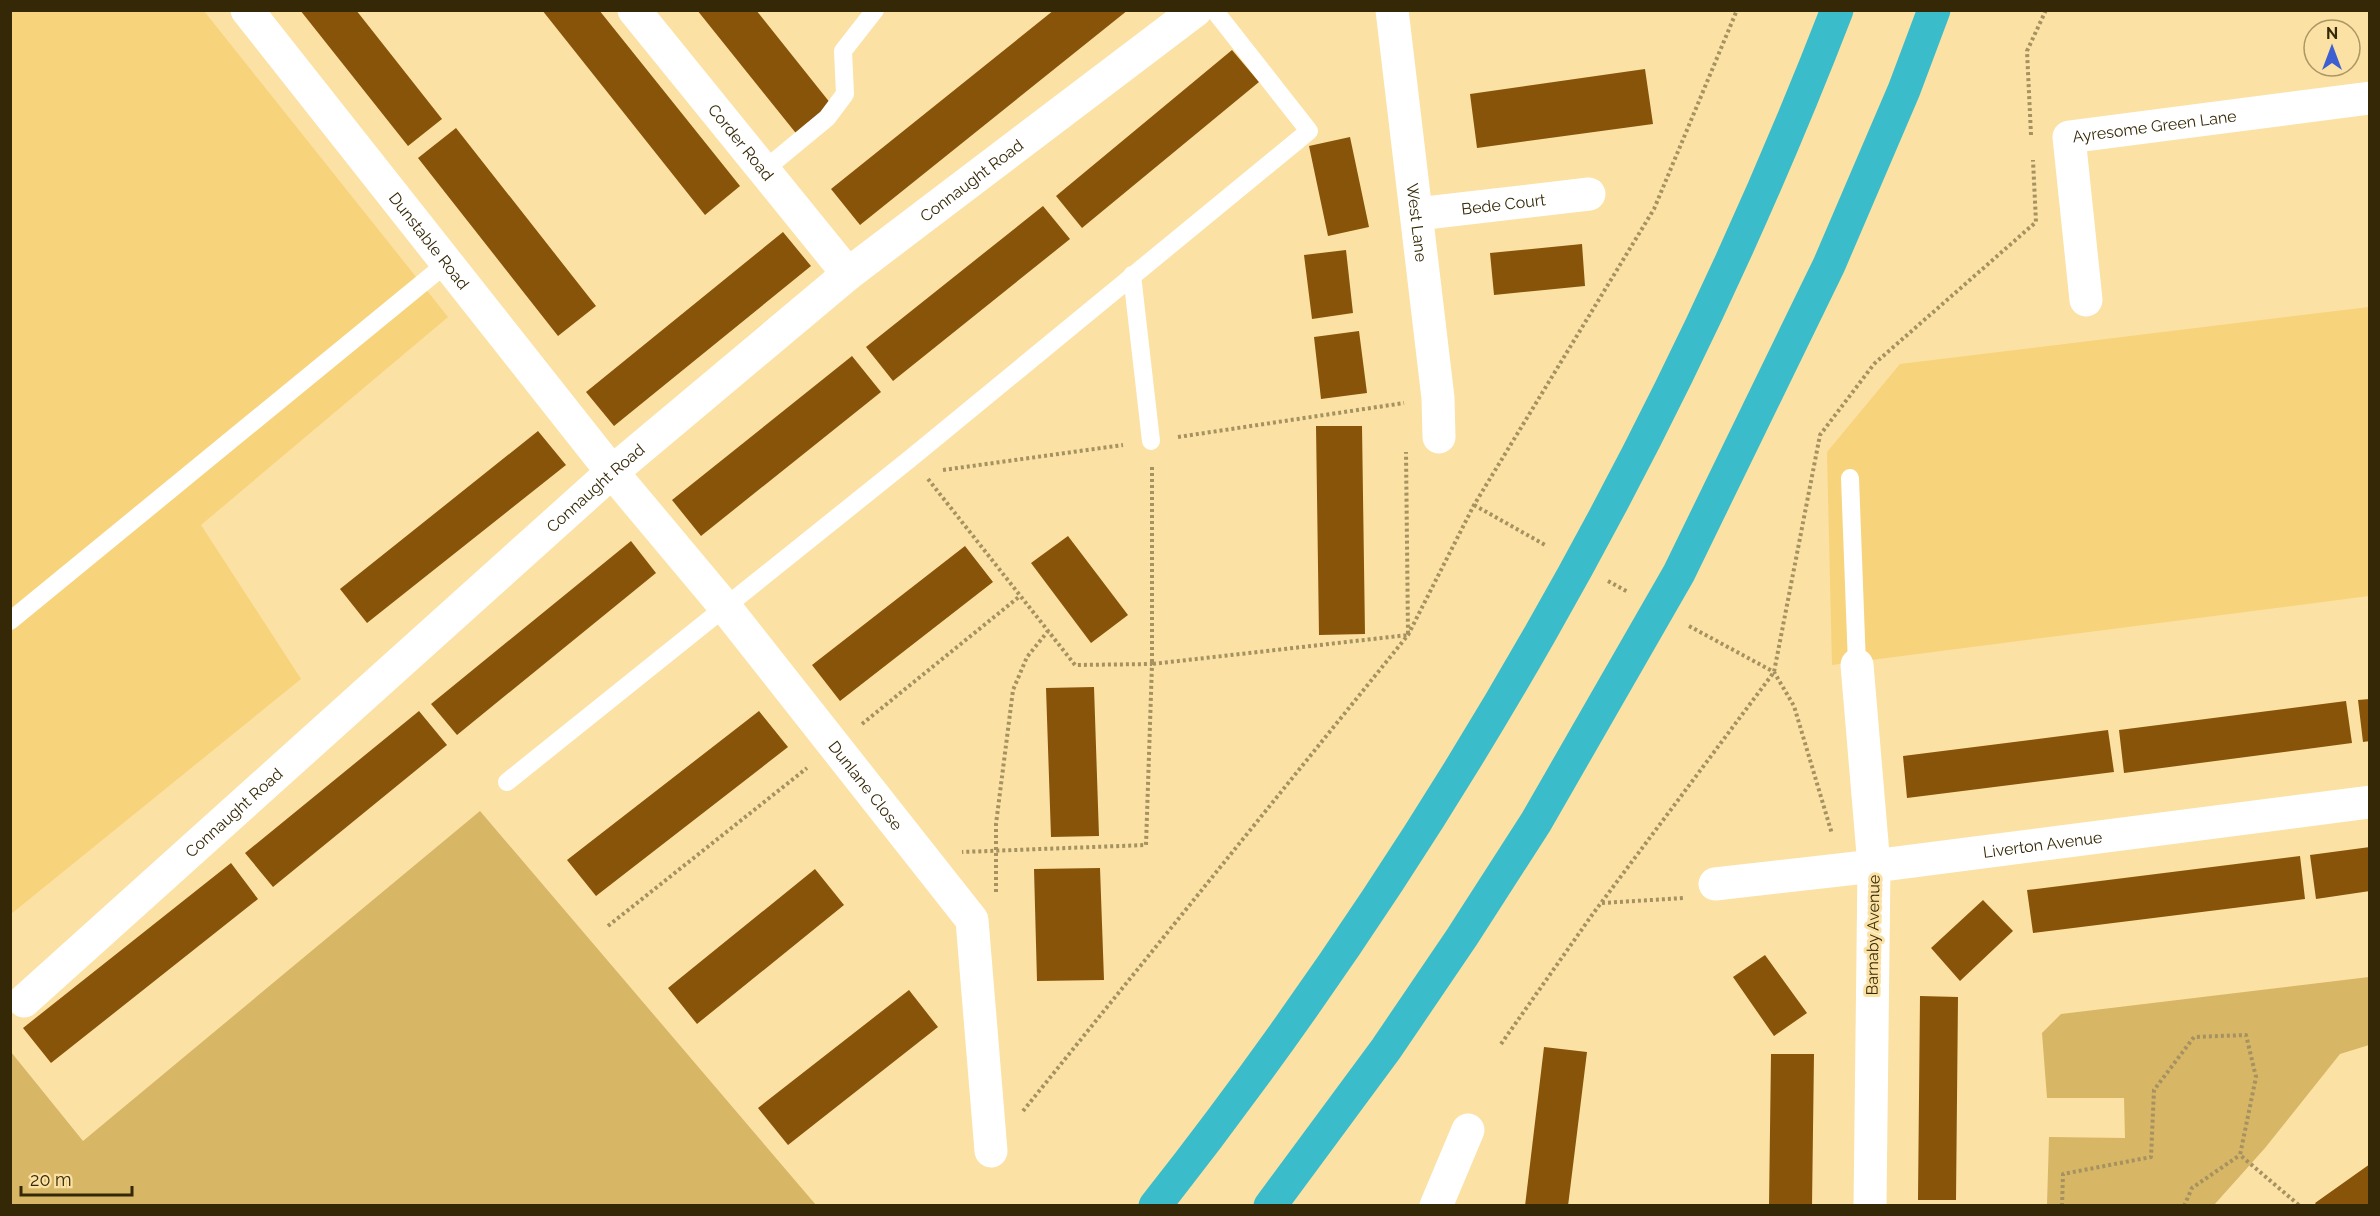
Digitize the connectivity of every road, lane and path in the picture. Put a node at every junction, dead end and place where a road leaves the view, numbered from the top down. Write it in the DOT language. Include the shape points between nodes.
graph roads {
  1 [pos="247,10"];
  2 [pos="634,10"];
  3 [pos="875,10"];
  4 [pos="1196,10"];
  5 [pos="1214,10"];
  6 [pos="1392,10"];
  7 [pos="1737,10"];
  8 [pos="1838,10"];
  9 [pos="1934,10"];
  10 [pos="2046,10"];
  11 [pos="2370,98"];
  12 [pos="2032,142"];
  13 [pos="2032,153"];
  14 [pos="764,170"];
  15 [pos="1589,194"];
  16 [pos="1417,214"];
  17 [pos="447,263"];
  18 [pos="848,274"];
  19 [pos="1132,275"];
  20 [pos="2086,300"];
  21 [pos="1438,398"];
  22 [pos="1439,437"];
  23 [pos="1152,441"];
  24 [pos="911,458"];
  25 [pos="612,472"];
  26 [pos="924,473"];
  27 [pos="1850,477"];
  28 [pos="1474,505"];
  29 [pos="1507,523"];
  30 [pos="725,607"];
  31 [pos="10,621"];
  32 [pos="1048,632"];
  33 [pos="1408,635"];
  34 [pos="1748,660"];
  35 [pos="1152,664"];
  36 [pos="1857,665"];
  37 [pos="1774,672"];
  38 [pos="507,782"];
  39 [pos="2370,802"];
  40 [pos="1832,834"];
  41 [pos="996,850"];
  42 [pos="920,854"];
  43 [pos="1874,866"];
  44 [pos="1715,884"];
  45 [pos="1684,898"];
  46 [pos="996,903"];
  47 [pos="1601,903"];
  48 [pos="24,1000"];
  49 [pos="1501,1044"];
  50 [pos="1468,1130"];
  51 [pos="991,1151"];
  52 [pos="2240,1155"];
  53 [pos="1155,1206"];
  54 [pos="1270,1206"];
  55 [pos="1436,1206"];
  56 [pos="1870,1206"];
  57 [pos="2062,1206"];
  58 [pos="2184,1206"];
  59 [pos="2300,1206"];
  1 -- 17 [label="street, Dunstable Road"];
  2 -- 14 [label="street, Corder Road"];
  3 -- 14 [label="lane" via="843,51 845,94 827,118"];
  4 -- 18 [label="street, Connaught Road"];
  5 -- 19 [label="lane" via="1309,131"];
  6 -- 16 [label="street, West Lane"];
  7 -- 28 [label="path" via="1654,209"];
  8 -- 53 [label="highway" via="1692,348 1562,594 1487,723 1357,928 1276,1047"];
  9 -- 54 [label="highway" via="1829,265 1678,573 1536,822 1481,909 1386,1049"];
  10 -- 12 [label="path" via="2027,51"];
  11 -- 20 [label="street, Ayresome Green Lane" via="2069,137"];
  13 -- 37 [label="path" via="2036,222 1874,364 1820,435"];
  14 -- 18 [label="street, Corder Road"];
  15 -- 16 [label="street, Bede Court"];
  16 -- 21 [label="street, West Lane"];
  17 -- 25 [label="street, Dunstable Road"];
  17 -- 31 [label="lane"];
  18 -- 25 [label="street, Connaught Road"];
  19 -- 23 [label="lane"];
  19 -- 24 [label="lane"];
  21 -- 22 [label="street, West Lane"];
  21 -- 23 [label="path"];
  22 -- 33 [label="path" via="1406,439"];
  23 -- 26 [label="path"];
  23 -- 35 [label="path"];
  24 -- 26 [label="path"];
  24 -- 30 [label="lane"];
  25 -- 30 [label="street, Dunlane Close"];
  25 -- 48 [label="street, Connaught Road"];
  26 -- 32 [label="path"];
  27 -- 36 [label="lane"];
  28 -- 29 [label="path"];
  28 -- 33 [label="path"];
  30 -- 38 [label="lane"];
  30 -- 42 [label="street, Dunlane Close"];
  32 -- 35 [label="path" via="1075,665"];
  32 -- 41 [label="path" via="1027,657 1013,690"];
  33 -- 35 [label="path"];
  33 -- 51 [label="path"];
  34 -- 37 [label="path"];
  35 -- 41 [label="path" via="1146,845"];
  36 -- 43 [label="street, Barnaby Avenue"];
  37 -- 40 [label="path" via="1794,706"];
  37 -- 47 [label="path"];
  39 -- 43 [label="street, Liverton Avenue"];
  41 -- 42 [label="path"];
  41 -- 46 [label="path"];
  42 -- 51 [label="street, Dunlane Close" via="972,920"];
  43 -- 44 [label="street, Liverton Avenue"];
  43 -- 56 [label="street, Barnaby Avenue"];
  45 -- 47 [label="path"];
  47 -- 49 [label="path"];
  50 -- 55 [label="street"];
  52 -- 57 [label="path" via="2256,1077 2247,1035 2194,1037 2154,1090 2151,1157 2063,1174"];
  52 -- 58 [label="path" via="2192,1188"];
  52 -- 59 [label="path"];
}
